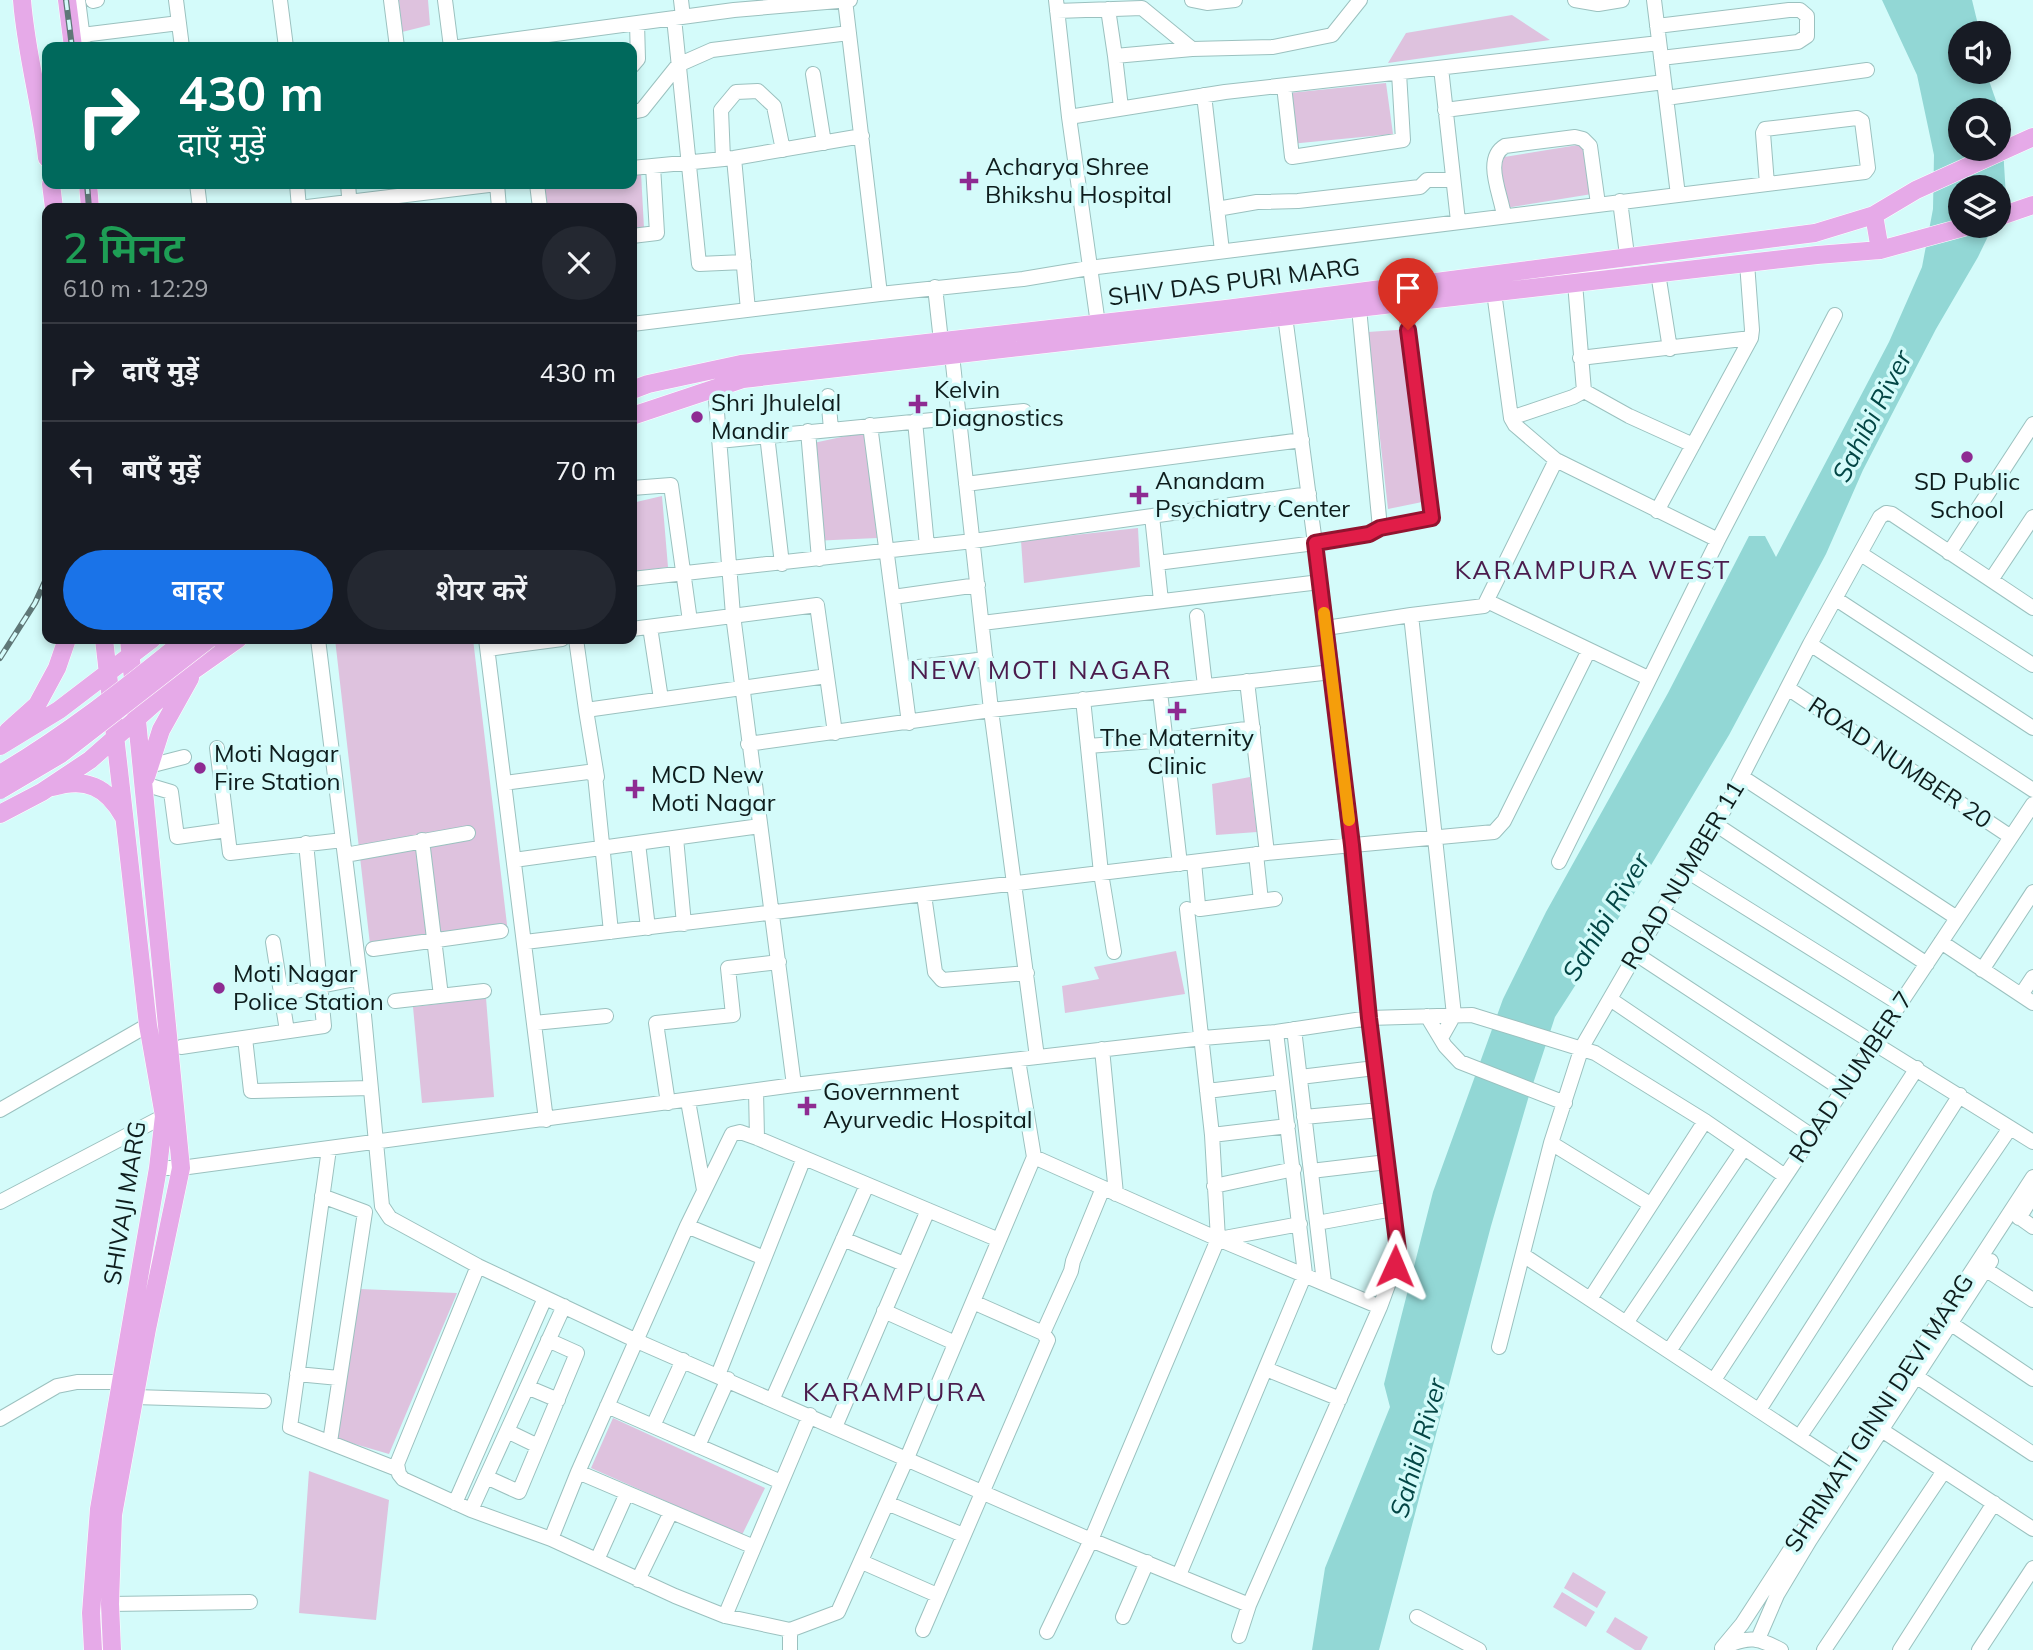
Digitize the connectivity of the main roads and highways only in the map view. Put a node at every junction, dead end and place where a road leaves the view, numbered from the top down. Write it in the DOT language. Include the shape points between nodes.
graph roads {
  1 [pos="22,0"];
  2 [pos="67,0"];
  3 [pos="80,42"];
  4 [pos="42,115"];
  5 [pos="2033,137"];
  6 [pos="2033,205"];
  7 [pos="2011,214"];
  8 [pos="1874,215"];
  9 [pos="1948,231"];
  10 [pos="1880,250"];
  11 [pos="946,348"];
  12 [pos="637,388"];
  13 [pos="637,414"];
  14 [pos="65,644"];
  15 [pos="105,644"];
  16 [pos="180,644"];
  17 [pos="203,644"];
  18 [pos="231,644"];
  19 [pos="130,647"];
  20 [pos="195,669"];
  21 [pos="108,672"];
  22 [pos="137,719"];
  23 [pos="116,737"];
  24 [pos="0,738"];
  25 [pos="0,746"];
  26 [pos="0,753"];
  27 [pos="0,774"];
  28 [pos="144,784"];
  29 [pos="0,790"];
  30 [pos="42,792"];
  31 [pos="6,811"];
  32 [pos="125,819"];
  33 [pos="93,1650"];
  34 [pos="112,1650"];
  1 -- 4 [label="main road"];
  2 -- 3 [label="main road"];
  5 -- 8 [label="main road, SHIV DAS PURI MARG" via="1916,190"];
  6 -- 7 [label="main road"];
  8 -- 10 [label="main road"];
  8 -- 11 [label="main road, SHIV DAS PURI MARG" via="1815,233 1098,324"];
  9 -- 10 [label="main road, SHIV DAS PURI MARG"];
  10 -- 11 [label="main road, SHIV DAS PURI MARG" via="1285,316"];
  11 -- 12 [label="main road, SHIV DAS PURI MARG" via="741,364"];
  11 -- 13 [label="main road, SHIV DAS PURI MARG" via="743,379"];
  14 -- 24 [label="main road" via="37,705"];
  15 -- 21 [label="main road, SHIVAJI MARG"];
  16 -- 27 [label="main road, bridge" via="50,744"];
  17 -- 29 [label="main road, bridge" via="61,754"];
  18 -- 20 [label="main road"];
  19 -- 21 [label="main road"];
  19 -- 22 [label="main road, SHIVAJI MARG"];
  20 -- 22 [label="main road"];
  20 -- 28 [label="main road" via="161,730"];
  21 -- 23 [label="main road, SHIVAJI MARG"];
  21 -- 25 [label="main road"];
  22 -- 23 [label="main road"];
  22 -- 28 [label="main road, SHIVAJI MARG"];
  23 -- 30 [label="main road"];
  23 -- 32 [label="main road, SHIVAJI MARG"];
  26 -- 31 [label="main road" via="17,761 25,780 19,801"];
  28 -- 34 [label="main road, SHIVAJI MARG" via="181,1168 113,1515"];
  30 -- 31 [label="main road"];
  30 -- 32 [label="main road" via="68,784 89,785 107,793"];
  32 -- 33 [label="main road, SHIVAJI MARG" via="148,1025 164,1115 99,1509 91,1613"];
}
